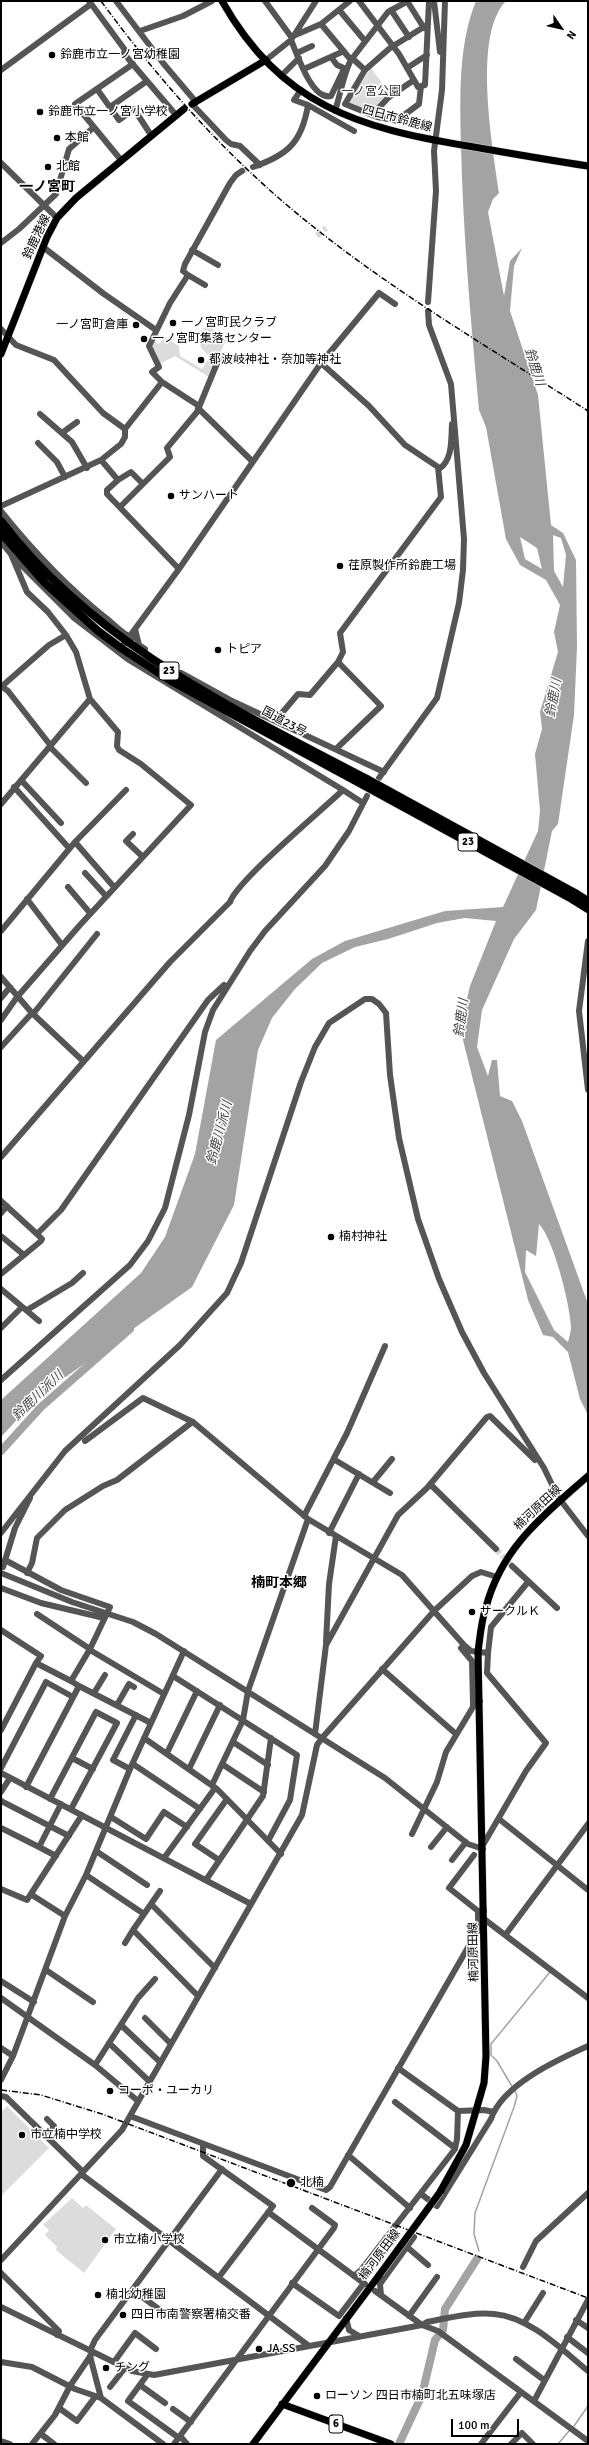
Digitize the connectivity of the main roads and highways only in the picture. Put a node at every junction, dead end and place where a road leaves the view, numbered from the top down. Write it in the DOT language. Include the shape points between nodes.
graph roads {
  1 [pos="222,1"];
  2 [pos="266,60"];
  3 [pos="194,103"];
  4 [pos="184,108"];
  5 [pos="588,166"];
  6 [pos="1,354"];
  7 [pos="1,521"];
  8 [pos="1,533"];
  9 [pos="125,642"];
  10 [pos="574,896"];
  11 [pos="588,901"];
  12 [pos="588,909"];
  13 [pos="588,1476"];
  14 [pos="282,2404"];
  15 [pos="253,2444"];
  16 [pos="391,2444"];
  1 -- 2 [label="main road, 四日市鈴鹿線"];
  2 -- 3 [label="main road"];
  2 -- 5 [label="main road, 四日市鈴鹿線" via="301,90 335,111 376,128 437,141"];
  4 -- 6 [label="main road, 鈴鹿港線" via="71,202 57,218"];
  7 -- 9 [label="highway, 国道23号 / 23" via="41,568"];
  8 -- 9 [label="highway, 国道23号 / 23" via="66,603"];
  9 -- 10 [label="highway, 国道23号 / 23, bridge" via="171,681 365,782"];
  10 -- 11 [label="highway, 国道23号 / 23"];
  10 -- 12 [label="highway, 国道23号 / 23"];
  13 -- 14 [label="main road, 楠河原田線, bridge" via="521,1538 497,1577 485,1608 478,1652 476,1702 483,1847 481,1911 484,1919 486,2056 484,2083 466,2145 440,2192"];
  14 -- 15 [label="main road, 楠河原田線"];
  14 -- 16 [label="main road, 6"];
}
